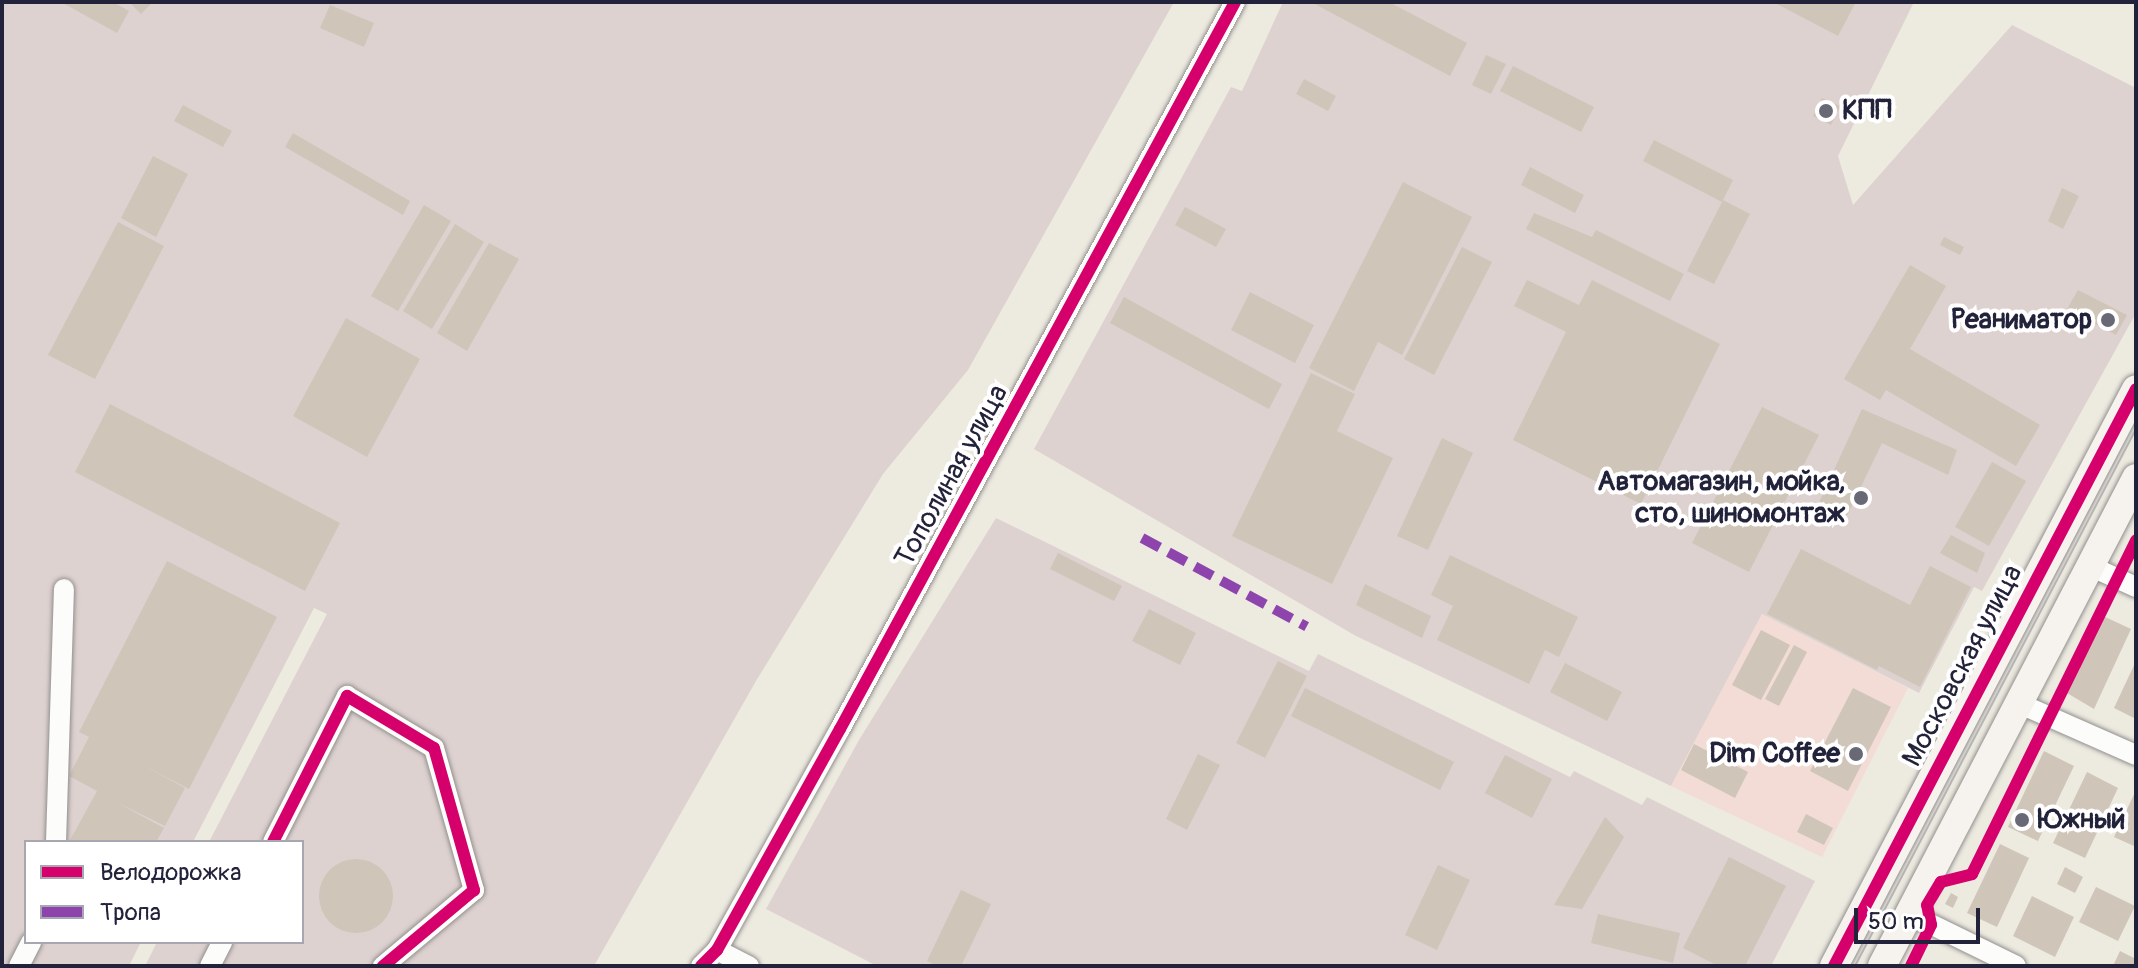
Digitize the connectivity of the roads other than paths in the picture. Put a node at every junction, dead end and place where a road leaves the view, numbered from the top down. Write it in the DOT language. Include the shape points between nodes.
graph roads {
  1 [pos="1235,2"];
  2 [pos="2136,389"];
  3 [pos="2136,478"];
  4 [pos="2090,566"];
  5 [pos="2136,587"];
  6 [pos="64,589"];
  7 [pos="2018,703"];
  8 [pos="2136,755"];
  9 [pos="56,840"];
  10 [pos="274,840"];
  11 [pos="1908,913"];
  12 [pos="30,944"];
  13 [pos="221,944"];
  14 [pos="717,950"];
  15 [pos="19,966"];
  16 [pos="210,966"];
  17 [pos="383,966"];
  18 [pos="701,966"];
  19 [pos="749,966"];
  20 [pos="1834,966"];
  21 [pos="1882,966"];
  22 [pos="2016,966"];
  1 -- 14 [label="street, Тополиная улица"];
  2 -- 20 [label="street, Московская улица"];
  3 -- 4 [label="street"];
  4 -- 5 [label="street"];
  4 -- 7 [label="street"];
  6 -- 9 [label="street"];
  7 -- 8 [label="street"];
  7 -- 11 [label="street"];
  10 -- 17 [label="street" via="347,696 434,748 474,890"];
  11 -- 21 [label="street"];
  11 -- 22 [label="street"];
  12 -- 15 [label="street"];
  13 -- 16 [label="street"];
  14 -- 18 [label="street, Тополиная улица"];
  14 -- 19 [label="street"];
}
